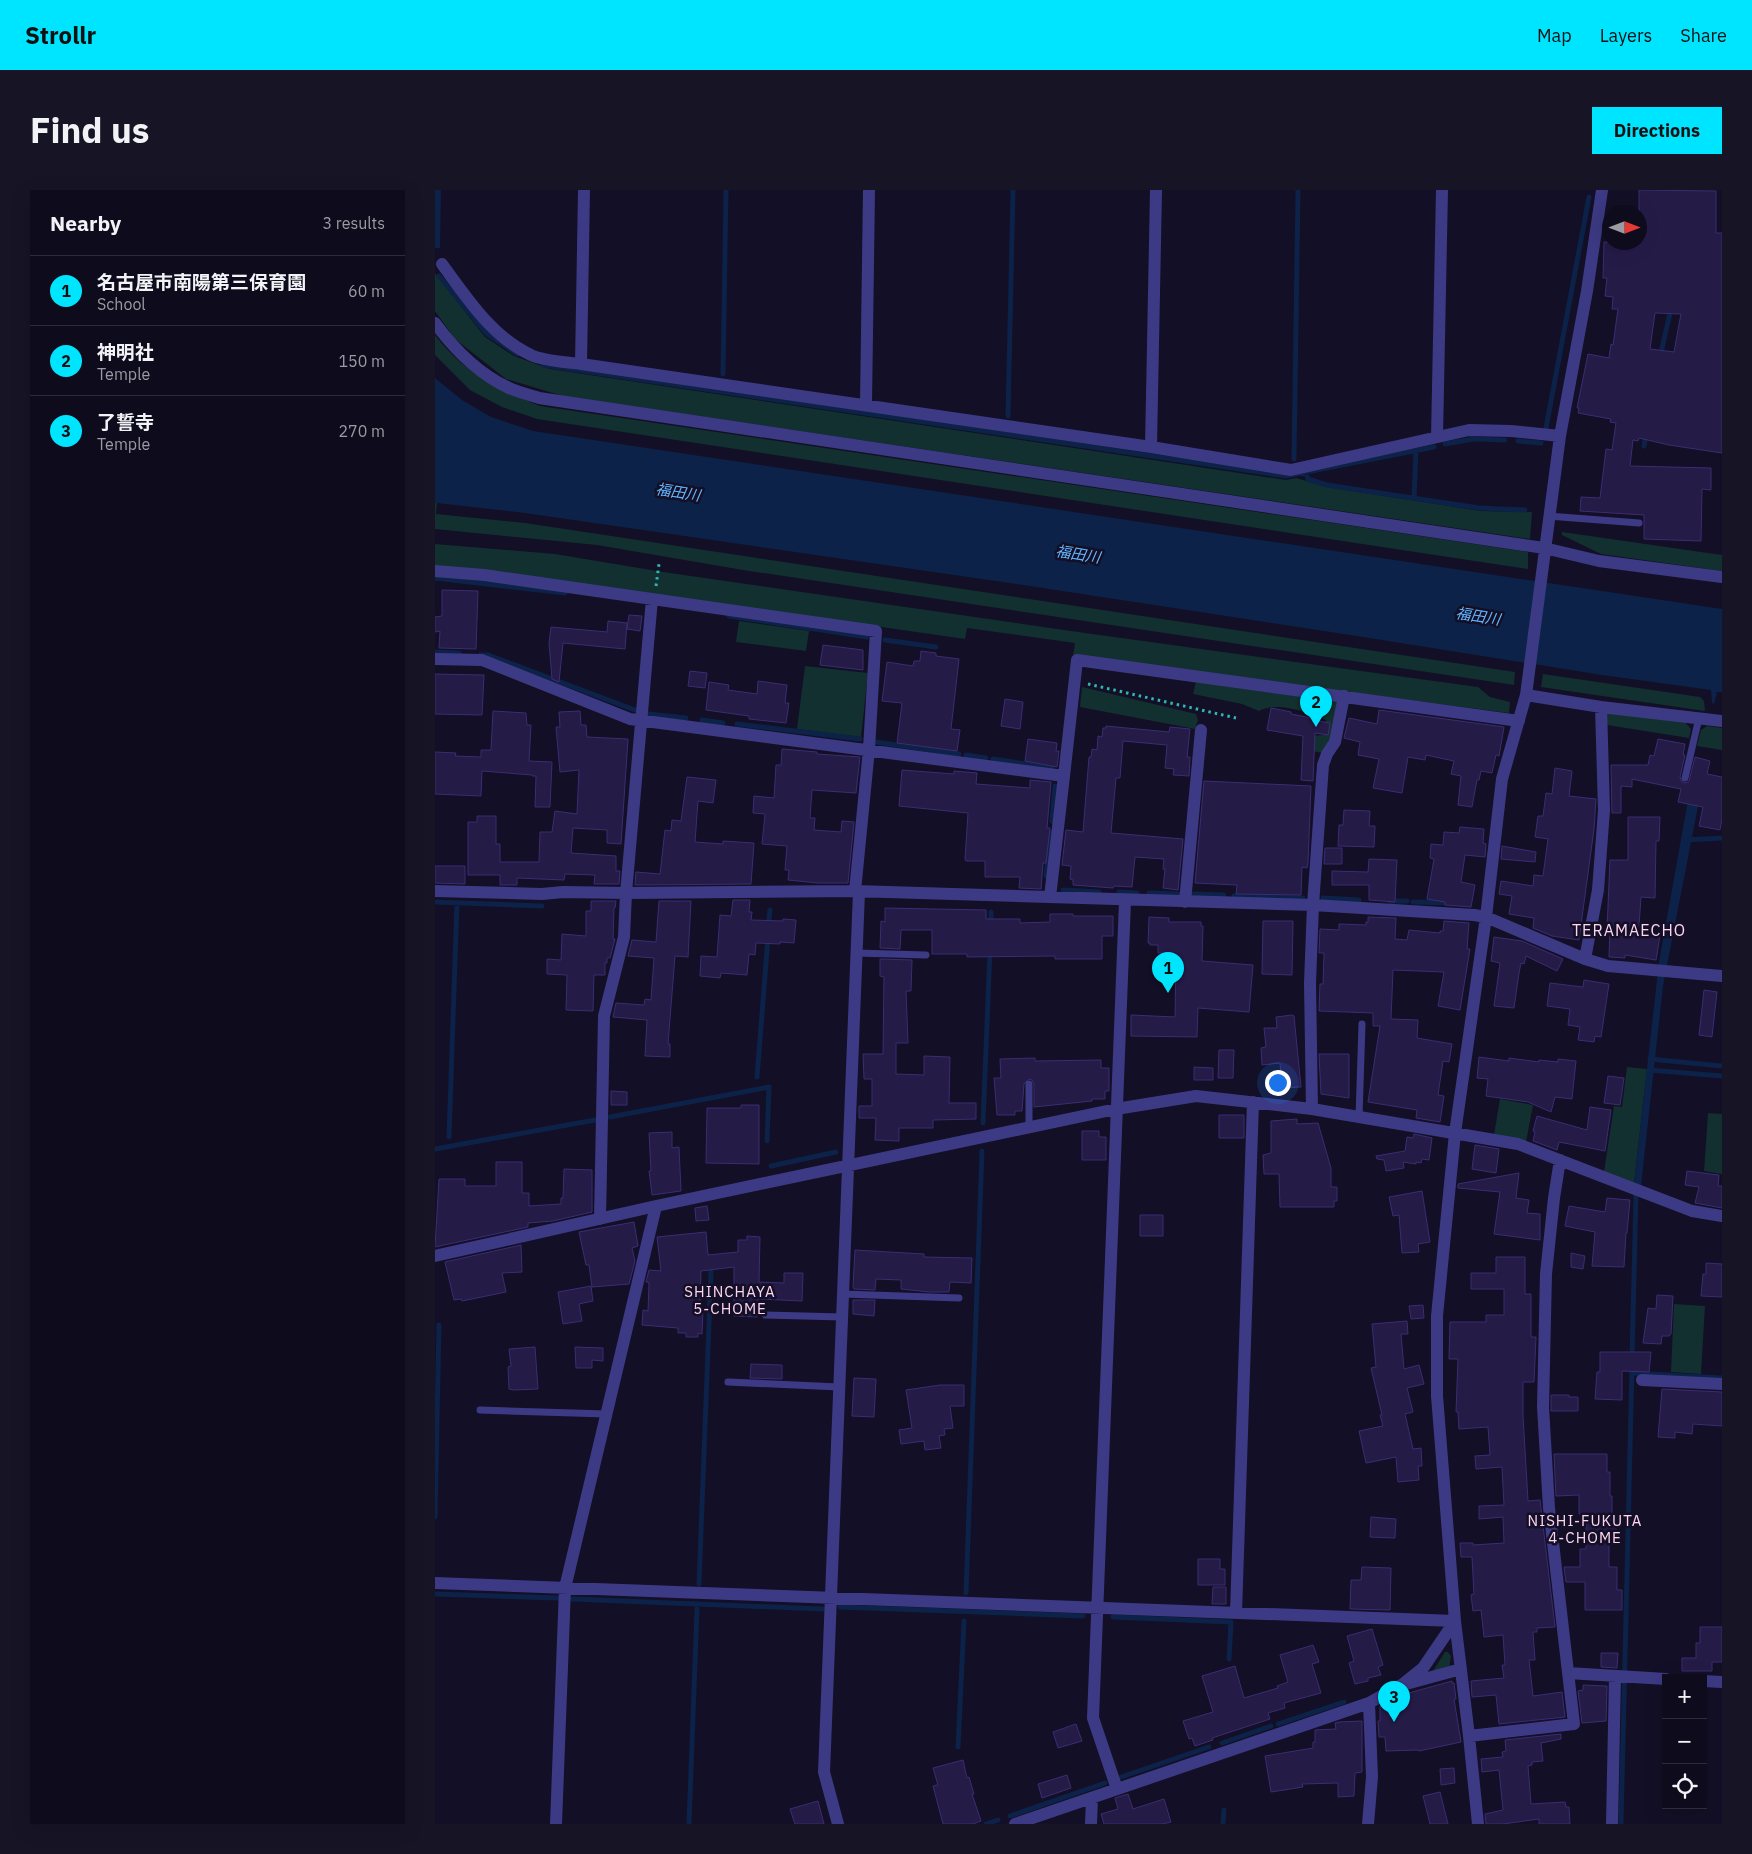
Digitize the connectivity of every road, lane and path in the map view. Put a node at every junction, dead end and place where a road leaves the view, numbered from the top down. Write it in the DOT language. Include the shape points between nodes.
graph roads {
  1 [pos="584,190"];
  2 [pos="869,190"];
  3 [pos="1156,190"];
  4 [pos="1441,190"];
  5 [pos="1601,190"];
  6 [pos="442,264"];
  7 [pos="435,323"];
  8 [pos="581,364"];
  9 [pos="866,404"];
  10 [pos="1560,436"];
  11 [pos="1437,437"];
  12 [pos="1151,447"];
  13 [pos="1548,516"];
  14 [pos="1639,523"];
  15 [pos="1544,548"];
  16 [pos="659,564"];
  17 [pos="435,571"];
  18 [pos="1722,577"];
  19 [pos="653,599"];
  20 [pos="435,659"];
  21 [pos="1075,681"];
  22 [pos="1526,695"];
  23 [pos="1343,696"];
  24 [pos="1601,707"];
  25 [pos="1236,718"];
  26 [pos="1699,718"];
  27 [pos="641,720"];
  28 [pos="1519,720"];
  29 [pos="1722,721"];
  30 [pos="1201,730"];
  31 [pos="869,749"];
  32 [pos="1064,776"];
  33 [pos="1685,778"];
  34 [pos="435,891"];
  35 [pos="857,892"];
  36 [pos="626,893"];
  37 [pos="1050,897"];
  38 [pos="1125,901"];
  39 [pos="1185,902"];
  40 [pos="1313,905"];
  41 [pos="1486,917"];
  42 [pos="856,953"];
  43 [pos="926,955"];
  44 [pos="1585,959"];
  45 [pos="1722,976"];
  46 [pos="1363,1024"];
  47 [pos="1029,1084"];
  48 [pos="1253,1102"];
  49 [pos="1116,1109"];
  50 [pos="1312,1110"];
  51 [pos="1359,1118"];
  52 [pos="1029,1128"];
  53 [pos="1455,1134"];
  54 [pos="1560,1160"];
  55 [pos="847,1166"];
  56 [pos="656,1206"];
  57 [pos="1722,1216"];
  58 [pos="601,1219"];
  59 [pos="435,1256"];
  60 [pos="843,1294"];
  61 [pos="959,1298"];
  62 [pos="765,1315"];
  63 [pos="842,1317"];
  64 [pos="1643,1380"];
  65 [pos="728,1382"];
  66 [pos="1722,1384"];
  67 [pos="839,1387"];
  68 [pos="481,1410"];
  69 [pos="606,1414"];
  70 [pos="435,1583"];
  71 [pos="565,1588"];
  72 [pos="832,1598"];
  73 [pos="1097,1608"];
  74 [pos="1236,1613"];
  75 [pos="1455,1621"];
  76 [pos="1461,1669"];
  77 [pos="1568,1673"];
  78 [pos="1622,1676"];
  79 [pos="1662,1679"];
  80 [pos="1707,1681"];
  81 [pos="1722,1682"];
  82 [pos="1403,1684"];
  83 [pos="1369,1703"];
  84 [pos="1469,1736"];
  85 [pos="1117,1789"];
  86 [pos="1092,1798"];
  87 [pos="556,1824"];
  88 [pos="838,1824"];
  89 [pos="1015,1824"];
  90 [pos="1091,1824"];
  91 [pos="1368,1824"];
  92 [pos="1478,1824"];
  93 [pos="1613,1824"];
  1 -- 8 [label="street"];
  2 -- 9 [label="street"];
  3 -- 12 [label="street"];
  4 -- 11 [label="street"];
  5 -- 10 [label="street" via="1587,291"];
  6 -- 8 [label="street" via="471,304 502,337 533,356"];
  7 -- 15 [label="street" via="481,371 509,388 539,398"];
  8 -- 9 [label="street"];
  9 -- 12 [label="street"];
  10 -- 11 [label="street" via="1469,430"];
  10 -- 13 [label="street"];
  11 -- 12 [label="street" via="1291,470"];
  13 -- 14 [label="lane"];
  13 -- 15 [label="street"];
  15 -- 18 [label="street" via="1599,561"];
  15 -- 22 [label="street"];
  16 -- 19 [label="path"];
  17 -- 19 [label="street"];
  19 -- 27 [label="street"];
  19 -- 31 [label="street" via="876,631"];
  20 -- 27 [label="street" via="482,660"];
  21 -- 23 [label="street" via="1077,660"];
  21 -- 25 [label="path"];
  21 -- 32 [label="street"];
  22 -- 24 [label="street"];
  22 -- 28 [label="street"];
  23 -- 28 [label="street"];
  23 -- 40 [label="street" via="1335,742 1323,765"];
  24 -- 26 [label="street"];
  24 -- 44 [label="street" via="1604,810 1598,890"];
  26 -- 29 [label="street"];
  26 -- 33 [label="lane"];
  27 -- 31 [label="street"];
  27 -- 36 [label="street"];
  28 -- 41 [label="street" via="1503,778"];
  30 -- 39 [label="street"];
  31 -- 32 [label="street"];
  31 -- 35 [label="street"];
  32 -- 37 [label="street"];
  34 -- 36 [label="street"];
  35 -- 36 [label="street"];
  35 -- 37 [label="street"];
  35 -- 42 [label="street"];
  36 -- 58 [label="street" via="624,937 604,1016"];
  37 -- 38 [label="street"];
  38 -- 39 [label="street"];
  38 -- 49 [label="street"];
  39 -- 40 [label="street"];
  40 -- 41 [label="street"];
  40 -- 50 [label="street" via="1310,983"];
  41 -- 44 [label="street"];
  41 -- 53 [label="street"];
  42 -- 43 [label="lane"];
  42 -- 55 [label="street"];
  44 -- 45 [label="street" via="1608,966"];
  46 -- 51 [label="lane"];
  47 -- 52 [label="lane"];
  48 -- 49 [label="street" via="1196,1096"];
  48 -- 50 [label="street"];
  48 -- 74 [label="street"];
  49 -- 52 [label="street"];
  49 -- 73 [label="street"];
  50 -- 51 [label="street"];
  51 -- 53 [label="street"];
  52 -- 55 [label="street"];
  53 -- 54 [label="street" via="1518,1144"];
  53 -- 75 [label="street" via="1437,1316 1437,1396"];
  54 -- 57 [label="street" via="1692,1210"];
  54 -- 77 [label="street" via="1546,1274 1543,1407 1549,1508"];
  55 -- 56 [label="street"];
  55 -- 60 [label="street"];
  56 -- 58 [label="street"];
  56 -- 69 [label="street"];
  58 -- 59 [label="street"];
  60 -- 61 [label="lane"];
  60 -- 63 [label="street"];
  62 -- 63 [label="lane"];
  63 -- 67 [label="street"];
  64 -- 66 [label="street"];
  65 -- 67 [label="lane"];
  67 -- 72 [label="street"];
  68 -- 69 [label="lane"];
  69 -- 71 [label="street"];
  70 -- 71 [label="street"];
  71 -- 72 [label="street"];
  71 -- 87 [label="street"];
  72 -- 73 [label="street"];
  72 -- 88 [label="street" via="824,1772"];
  73 -- 74 [label="street"];
  73 -- 85 [label="street" via="1093,1718"];
  74 -- 75 [label="street"];
  75 -- 76 [label="street"];
  75 -- 82 [label="street" via="1423,1668"];
  76 -- 82 [label="street"];
  76 -- 84 [label="street"];
  77 -- 78 [label="street"];
  77 -- 84 [label="street" via="1574,1724"];
  78 -- 79 [label="street"];
  78 -- 93 [label="street"];
  80 -- 81 [label="street"];
  82 -- 83 [label="street"];
  83 -- 85 [label="street"];
  83 -- 91 [label="street" via="1373,1777"];
  84 -- 92 [label="street"];
  85 -- 86 [label="street"];
  86 -- 89 [label="street"];
  86 -- 90 [label="street"];
}
